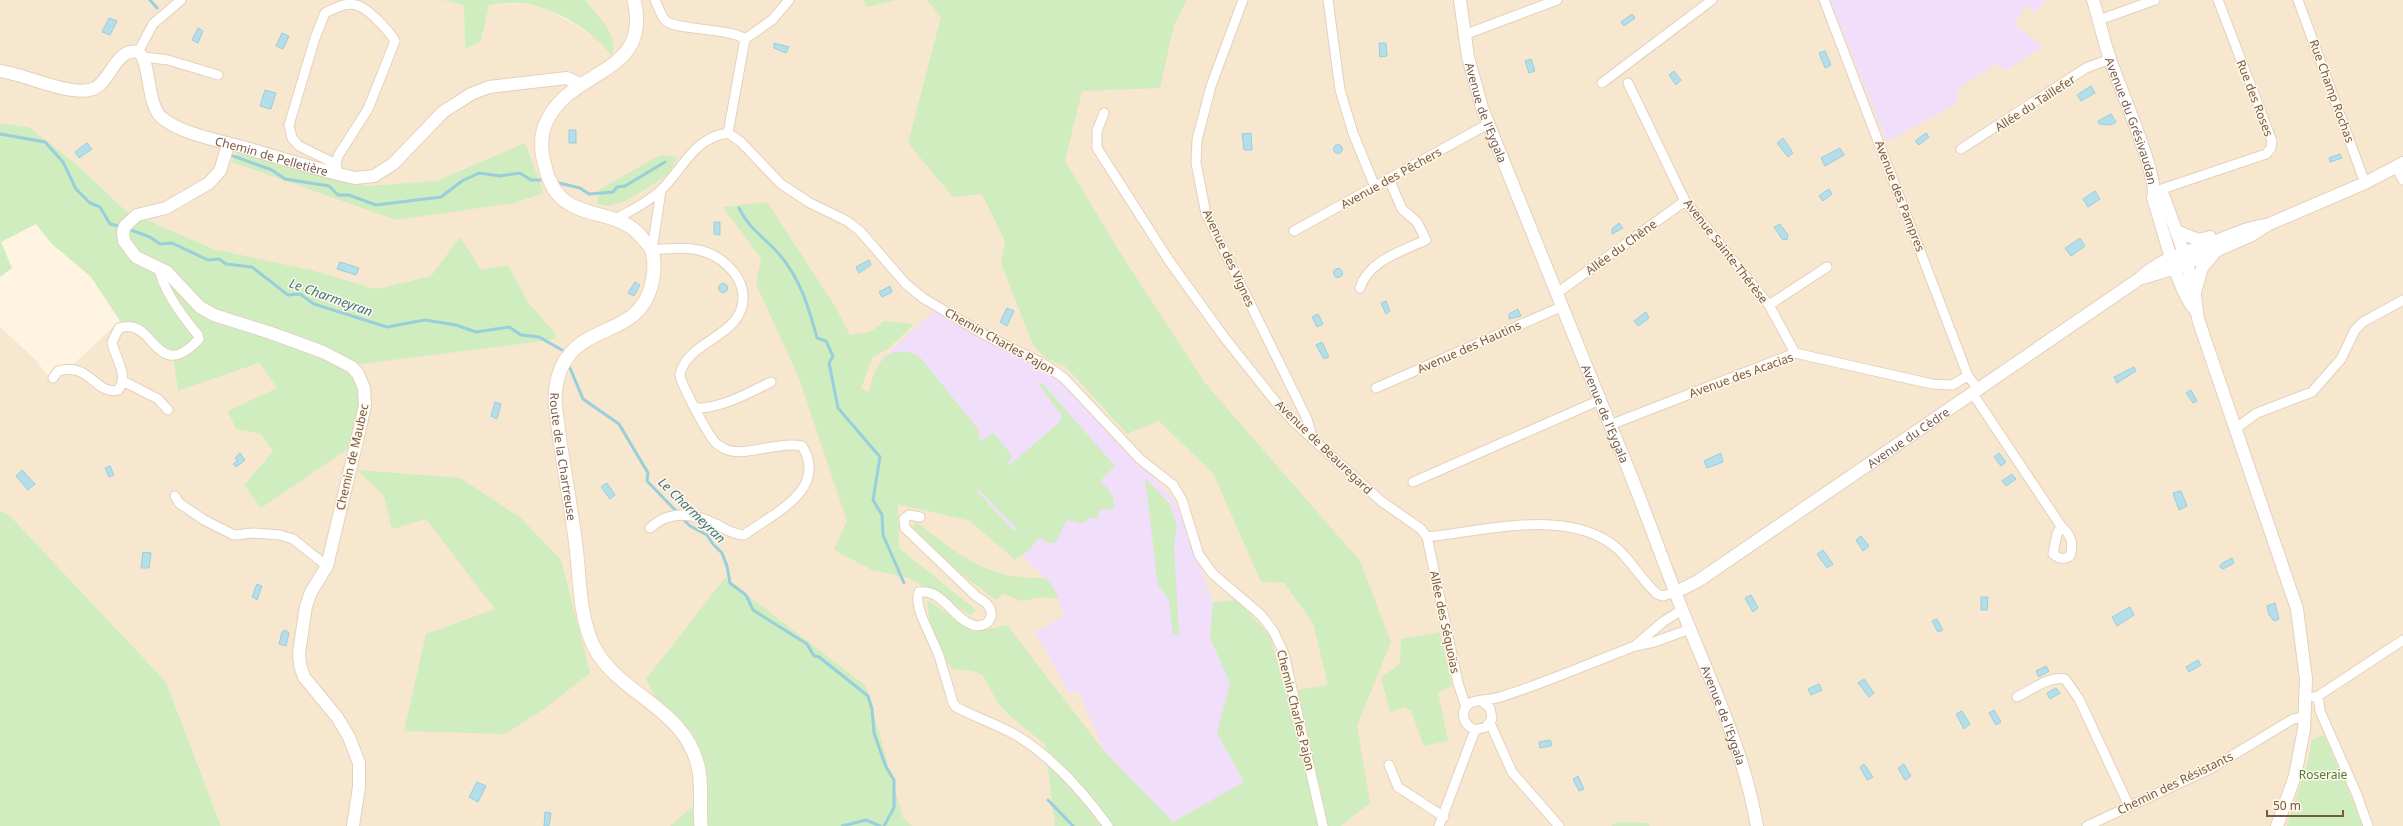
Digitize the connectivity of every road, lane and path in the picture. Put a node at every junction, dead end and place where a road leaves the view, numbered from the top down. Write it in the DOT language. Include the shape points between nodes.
graph roads {
  1 [pos="181,0"];
  2 [pos="634,0"];
  3 [pos="655,0"];
  4 [pos="789,0"];
  5 [pos="1242,0"];
  6 [pos="1328,0"];
  7 [pos="1460,0"];
  8 [pos="1557,0"];
  9 [pos="1712,0"];
  10 [pos="1824,0"];
  11 [pos="2085,0"];
  12 [pos="2093,0"];
  13 [pos="2155,0"];
  14 [pos="2218,0"];
  15 [pos="2298,0"];
  16 [pos="2099,20"];
  17 [pos="1464,35"];
  18 [pos="745,39"];
  19 [pos="141,55"];
  20 [pos="2109,55"];
  21 [pos="0,71"];
  22 [pos="218,75"];
  23 [pos="1602,83"];
  24 [pos="580,84"];
  25 [pos="1628,84"];
  26 [pos="1104,113"];
  27 [pos="1488,124"];
  28 [pos="728,132"];
  29 [pos="228,145"];
  30 [pos="1961,150"];
  31 [pos="2399,165"];
  32 [pos="337,169"];
  33 [pos="1389,179"];
  34 [pos="2403,180"];
  35 [pos="2365,183"];
  36 [pos="1374,187"];
  37 [pos="662,190"];
  38 [pos="2156,191"];
  39 [pos="1685,201"];
  40 [pos="616,219"];
  41 [pos="2267,225"];
  42 [pos="1294,231"];
  43 [pos="2176,232"];
  44 [pos="2236,232"];
  45 [pos="2218,249"];
  46 [pos="652,250"];
  47 [pos="2179,260"];
  48 [pos="1827,267"];
  49 [pos="159,269"];
  50 [pos="1360,288"];
  51 [pos="1557,293"];
  52 [pos="2195,293"];
  53 [pos="2403,300"];
  54 [pos="1769,305"];
  55 [pos="1562,306"];
  56 [pos="2195,310"];
  57 [pos="1795,353"];
  58 [pos="1968,376"];
  59 [pos="53,378"];
  60 [pos="123,381"];
  61 [pos="771,382"];
  62 [pos="1376,388"];
  63 [pos="1976,392"];
  64 [pos="1600,400"];
  65 [pos="695,408"];
  66 [pos="168,410"];
  67 [pos="1610,425"];
  68 [pos="2236,428"];
  69 [pos="1313,440"];
  70 [pos="1413,482"];
  71 [pos="175,496"];
  72 [pos="920,518"];
  73 [pos="2061,526"];
  74 [pos="650,528"];
  75 [pos="1427,537"];
  76 [pos="327,566"];
  77 [pos="1676,592"];
  78 [pos="1682,610"];
  79 [pos="1690,630"];
  80 [pos="2403,640"];
  81 [pos="1635,646"];
  82 [pos="2017,697"];
  83 [pos="1500,698"];
  84 [pos="2312,698"];
  85 [pos="1481,701"];
  86 [pos="1466,707"];
  87 [pos="1492,713"];
  88 [pos="2305,717"];
  89 [pos="1490,723"];
  90 [pos="1475,730"];
  91 [pos="1389,765"];
  92 [pos="2129,806"];
  93 [pos="1444,816"];
  94 [pos="353,826"];
  95 [pos="701,826"];
  96 [pos="1108,826"];
  97 [pos="1323,826"];
  98 [pos="1439,826"];
  99 [pos="1559,826"];
  100 [pos="1757,826"];
  101 [pos="2086,826"];
  102 [pos="2277,826"];
  103 [pos="2284,826"];
  104 [pos="2368,826"];
  1 -- 19 [label="street" via="154,24"];
  2 -- 24 [label="main road" via="638,32 631,46 614,65"];
  3 -- 18 [label="street" via="665,20 672,25 710,29 740,35"];
  4 -- 18 [label="street" via="772,20"];
  5 -- 69 [label="street, Avenue des Vignes" via="1203,109 1197,140 1196,163 1199,185 1206,214 1307,419"];
  6 -- 36 [label="street" via="1340,90"];
  7 -- 17 [label="street, Avenue de l'Eygala"];
  8 -- 17 [label="street"];
  9 -- 23 [label="street"];
  10 -- 58 [label="street, Avenue des Pampres"];
  11 -- 20 [label="street, Avenue du Grésivaudan" via="2097,34"];
  12 -- 16 [label="street, Avenue du Grésivaudan"];
  13 -- 16 [label="street"];
  14 -- 38 [label="street, Rue des Roses" via="2272,141 2271,148 2266,154"];
  15 -- 35 [label="street, Rue Champ Rochas"];
  16 -- 20 [label="street, Avenue du Grésivaudan"];
  17 -- 27 [label="street, Avenue de l'Eygala" via="1470,68"];
  18 -- 28 [label="street"];
  19 -- 21 [label="street" via="130,52 121,58 99,86 86,91 55,86"];
  19 -- 22 [label="street"];
  19 -- 29 [label="street, Chemin de Pelletière" via="153,104 161,116 173,125"];
  20 -- 30 [label="street, Allée du Taillefer"];
  20 -- 38 [label="street, Avenue du Grésivaudan"];
  24 -- 32 [label="street, Chemin de Pelletière" via="568,78 489,87 477,91 443,112 393,164 374,176 355,178"];
  24 -- 40 [label="main road" via="569,92 551,113 545,126 541,144 547,178 559,197 574,207"];
  25 -- 39 [label="street, Avenue Sainte-Thérèse"];
  26 -- 69 [label="street, Avenue de Beauregard" via="1097,131 1097,148 1133,206 1224,336 1275,401"];
  27 -- 33 [label="street, Avenue des Pêchers"];
  27 -- 51 [label="street, Avenue de l'Eygala"];
  28 -- 37 [label="street" via="709,139 695,149 684,159"];
  28 -- 97 [label="street, Chemin Charles Pajon" via="781,184 810,204 847,221 860,231 906,284 924,298 985,335 1044,364 1064,378 1140,459 1173,485 1182,500 1200,555 1214,574 1261,615 1274,632 1284,654"];
  29 -- 32 [label="street, Chemin de Pelletière"];
  29 -- 49 [label="street, Chemin de Maubec" via="220,171 209,183 173,205 137,215 129,220 123,232 124,241 136,257"];
  31 -- 34 [label="street"];
  31 -- 35 [label="street"];
  32 -- 32 [label="street" via="344,145 368,109 395,41 375,18 358,5 341,5 325,13 289,125 292,138 299,146"];
  33 -- 36 [label="street, Avenue des Pêchers"];
  33 -- 50 [label="street" via="1402,209 1417,222 1426,240 1376,265 1363,277"];
  35 -- 41 [label="street"];
  36 -- 42 [label="street, Avenue des Pêchers"];
  37 -- 40 [label="street"];
  37 -- 46 [label="street"];
  38 -- 43 [label="street, Avenue du Grésivaudan" via="2163,195"];
  38 -- 47 [label="street, Avenue du Grésivaudan" via="2153,198"];
  39 -- 51 [label="street, Allée du Chêne"];
  39 -- 54 [label="street, Avenue Sainte-Thérèse"];
  40 -- 46 [label="main road" via="633,229"];
  41 -- 44 [label="street"];
  41 -- 45 [label="street" via="2252,235"];
  43 -- 44 [label="street" via="2199,240 2226,231"];
  43 -- 47 [label="street, Avenue du Grésivaudan"];
  44 -- 47 [label="street"];
  45 -- 47 [label="street"];
  45 -- 52 [label="street" via="2202,268"];
  46 -- 65 [label="street" via="686,247 718,257 733,272 743,290 741,311 731,325 688,359 682,367 680,375"];
  46 -- 95 [label="main road, Route de la Chartreuse" via="652,283 643,305 619,326 587,341 570,353 559,371 555,402 582,601 590,638 606,666 672,720 689,743 701,779"];
  47 -- 52 [label="street, Avenue du Grésivaudan"];
  47 -- 56 [label="street, Avenue du Grésivaudan" via="2188,302"];
  47 -- 63 [label="street, Avenue du Cèdre" via="2149,269 2139,279"];
  48 -- 54 [label="street"];
  49 -- 60 [label="street" via="178,308 199,339 182,352 172,355 160,351 140,331 132,327 119,328 112,342"];
  49 -- 76 [label="street, Chemin de Maubec" via="173,277 200,307 214,315 323,352 343,361 358,374 364,388 365,406"];
  51 -- 55 [label="street, Avenue de l'Eygala"];
  52 -- 56 [label="street, Avenue du Grésivaudan"];
  53 -- 68 [label="street" via="2363,322 2341,359 2312,392 2275,405"];
  54 -- 57 [label="street, Avenue Sainte-Thérèse"];
  55 -- 62 [label="street, Avenue des Hautins"];
  55 -- 64 [label="street, Avenue de l'Eygala"];
  56 -- 68 [label="street"];
  57 -- 58 [label="street, Avenue des Acacias" via="1932,384 1952,385"];
  57 -- 67 [label="street, Avenue des Acacias"];
  58 -- 63 [label="street, Avenue des Pampres"];
  59 -- 60 [label="street" via="58,371 73,369 81,371 112,392 118,390"];
  60 -- 66 [label="street" via="158,399"];
  61 -- 65 [label="street" via="725,402"];
  63 -- 73 [label="street, Avenue des Pampres"];
  63 -- 77 [label="street, Avenue du Cèdre" via="1710,572"];
  64 -- 67 [label="street, Avenue de l'Eygala"];
  64 -- 70 [label="street"];
  65 -- 74 [label="street" via="715,442 736,453 783,444 802,446 808,456 809,481 802,492 744,535 737,535 704,519 683,515 667,516"];
  67 -- 77 [label="street, Avenue de l'Eygala" via="1632,474"];
  68 -- 84 [label="street" via="2296,609"];
  69 -- 75 [label="street, Avenue de Beauregard" via="1381,501 1421,529"];
  71 -- 76 [label="street" via="179,503 225,532 234,536 252,533 293,539"];
  72 -- 96 [label="street" via="909,515 904,519 905,528 976,597 987,602 991,609 988,622 974,626 965,622 938,596 919,592 917,597 956,707 1014,734 1040,754 1089,802"];
  75 -- 77 [label="street" via="1537,524 1579,529 1618,550 1657,594 1663,596"];
  75 -- 86 [label="street, Allée des Séquoïas" via="1459,688"];
  76 -- 94 [label="street, Chemin de Maubec" via="311,592 306,606 300,641 300,665 304,677 337,717 349,737 359,763 359,787"];
  77 -- 78 [label="street, Avenue de l'Eygala"];
  78 -- 79 [label="street, Avenue de l'Eygala"];
  78 -- 81 [label="street" via="1664,621"];
  79 -- 81 [label="street"];
  79 -- 100 [label="street, Avenue de l'Eygala" via="1747,776"];
  80 -- 84 [label="street"];
  81 -- 83 [label="street"];
  82 -- 92 [label="street" via="2049,680 2057,677 2065,679 2079,698"];
  83 -- 85 [label="street"];
  83 -- 87 [label="street"];
  84 -- 88 [label="street"];
  84 -- 103 [label="street" via="2302,769"];
  84 -- 104 [label="street" via="2357,795"];
  85 -- 86 [label="street" via="1473,702"];
  85 -- 87 [label="street"];
  86 -- 90 [label="street" via="1464,719 1467,725"];
  87 -- 89 [label="street"];
  88 -- 92 [label="street, Chemin des Résistants" via="2293,719 2210,769"];
  88 -- 102 [label="street" via="2295,776"];
  89 -- 90 [label="street" via="1483,729"];
  89 -- 99 [label="street" via="1512,772"];
  90 -- 93 [label="street"];
  91 -- 93 [label="street" via="1398,787"];
  92 -- 101 [label="street, Chemin des Résistants"];
  93 -- 98 [label="street"];
}
